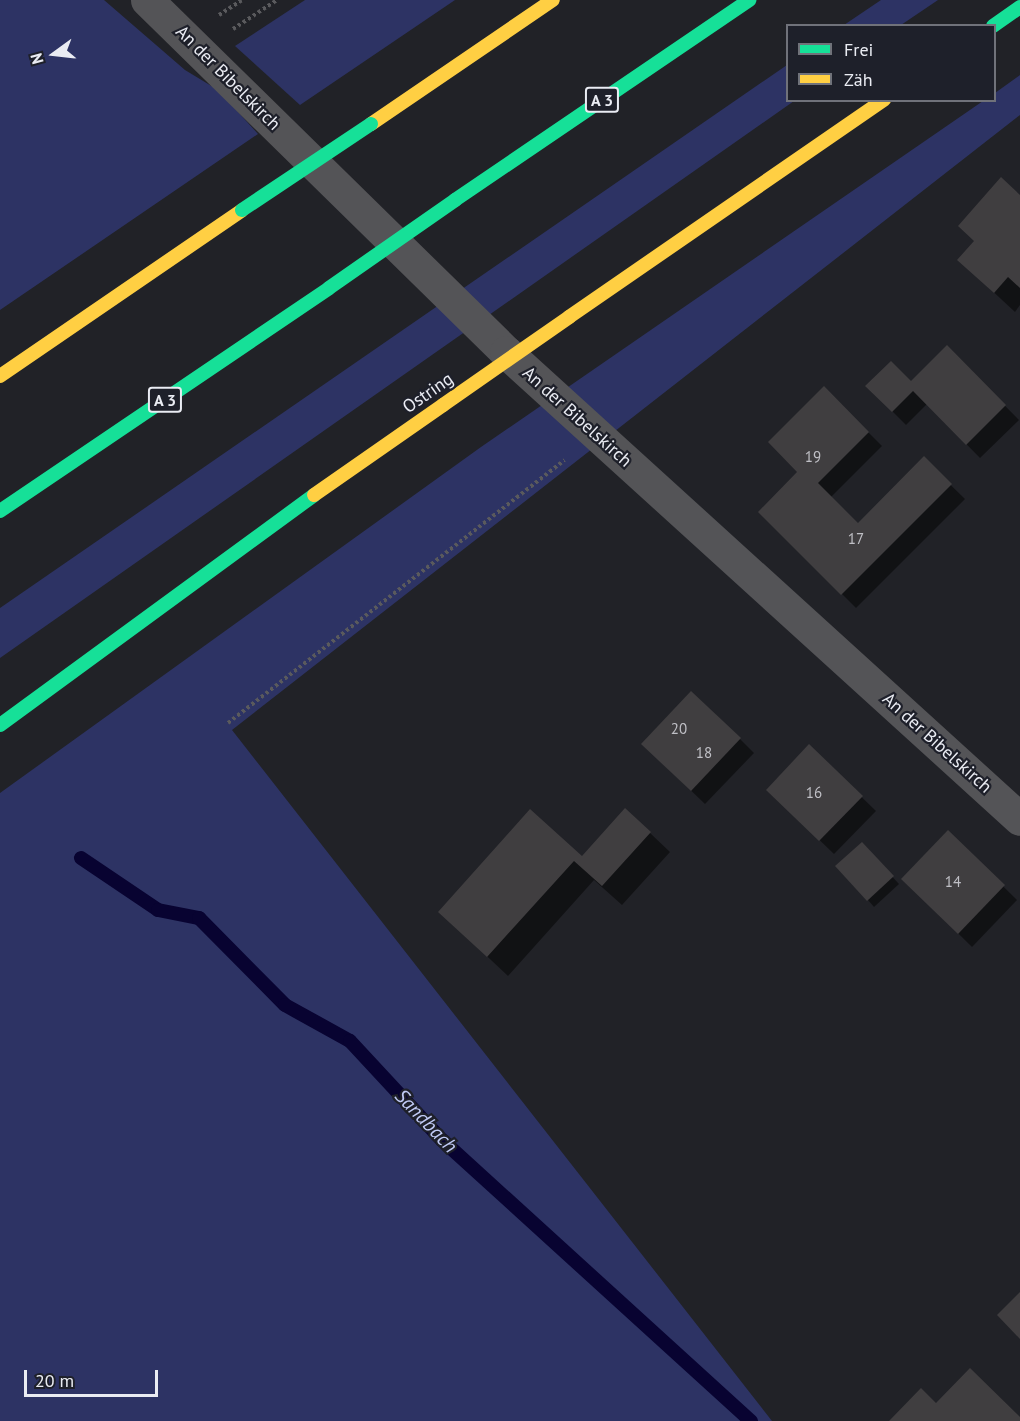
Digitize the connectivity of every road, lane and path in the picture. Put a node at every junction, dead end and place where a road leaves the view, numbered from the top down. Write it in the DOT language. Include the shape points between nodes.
graph roads {
  1 [pos="147,0"];
  2 [pos="277,0"];
  3 [pos="553,0"];
  4 [pos="749,0"];
  5 [pos="1020,7"];
  6 [pos="996,24"];
  7 [pos="200,50"];
  8 [pos="881,102"];
  9 [pos="0,376"];
  10 [pos="596,436"];
  11 [pos="0,511"];
  12 [pos="228,723"];
  13 [pos="0,725"];
  14 [pos="1020,819"];
  1 -- 7 [label="street, An der Bibelskirch"];
  2 -- 7 [label="path"];
  3 -- 9 [label="main road, bridge"];
  4 -- 11 [label="main road, A 3, bridge"];
  5 -- 6 [label="main road"];
  7 -- 10 [label="street, An der Bibelskirch"];
  8 -- 13 [label="main road, Ostring, bridge" via="263,531"];
  10 -- 12 [label="path"];
  10 -- 14 [label="street, An der Bibelskirch"];
}
